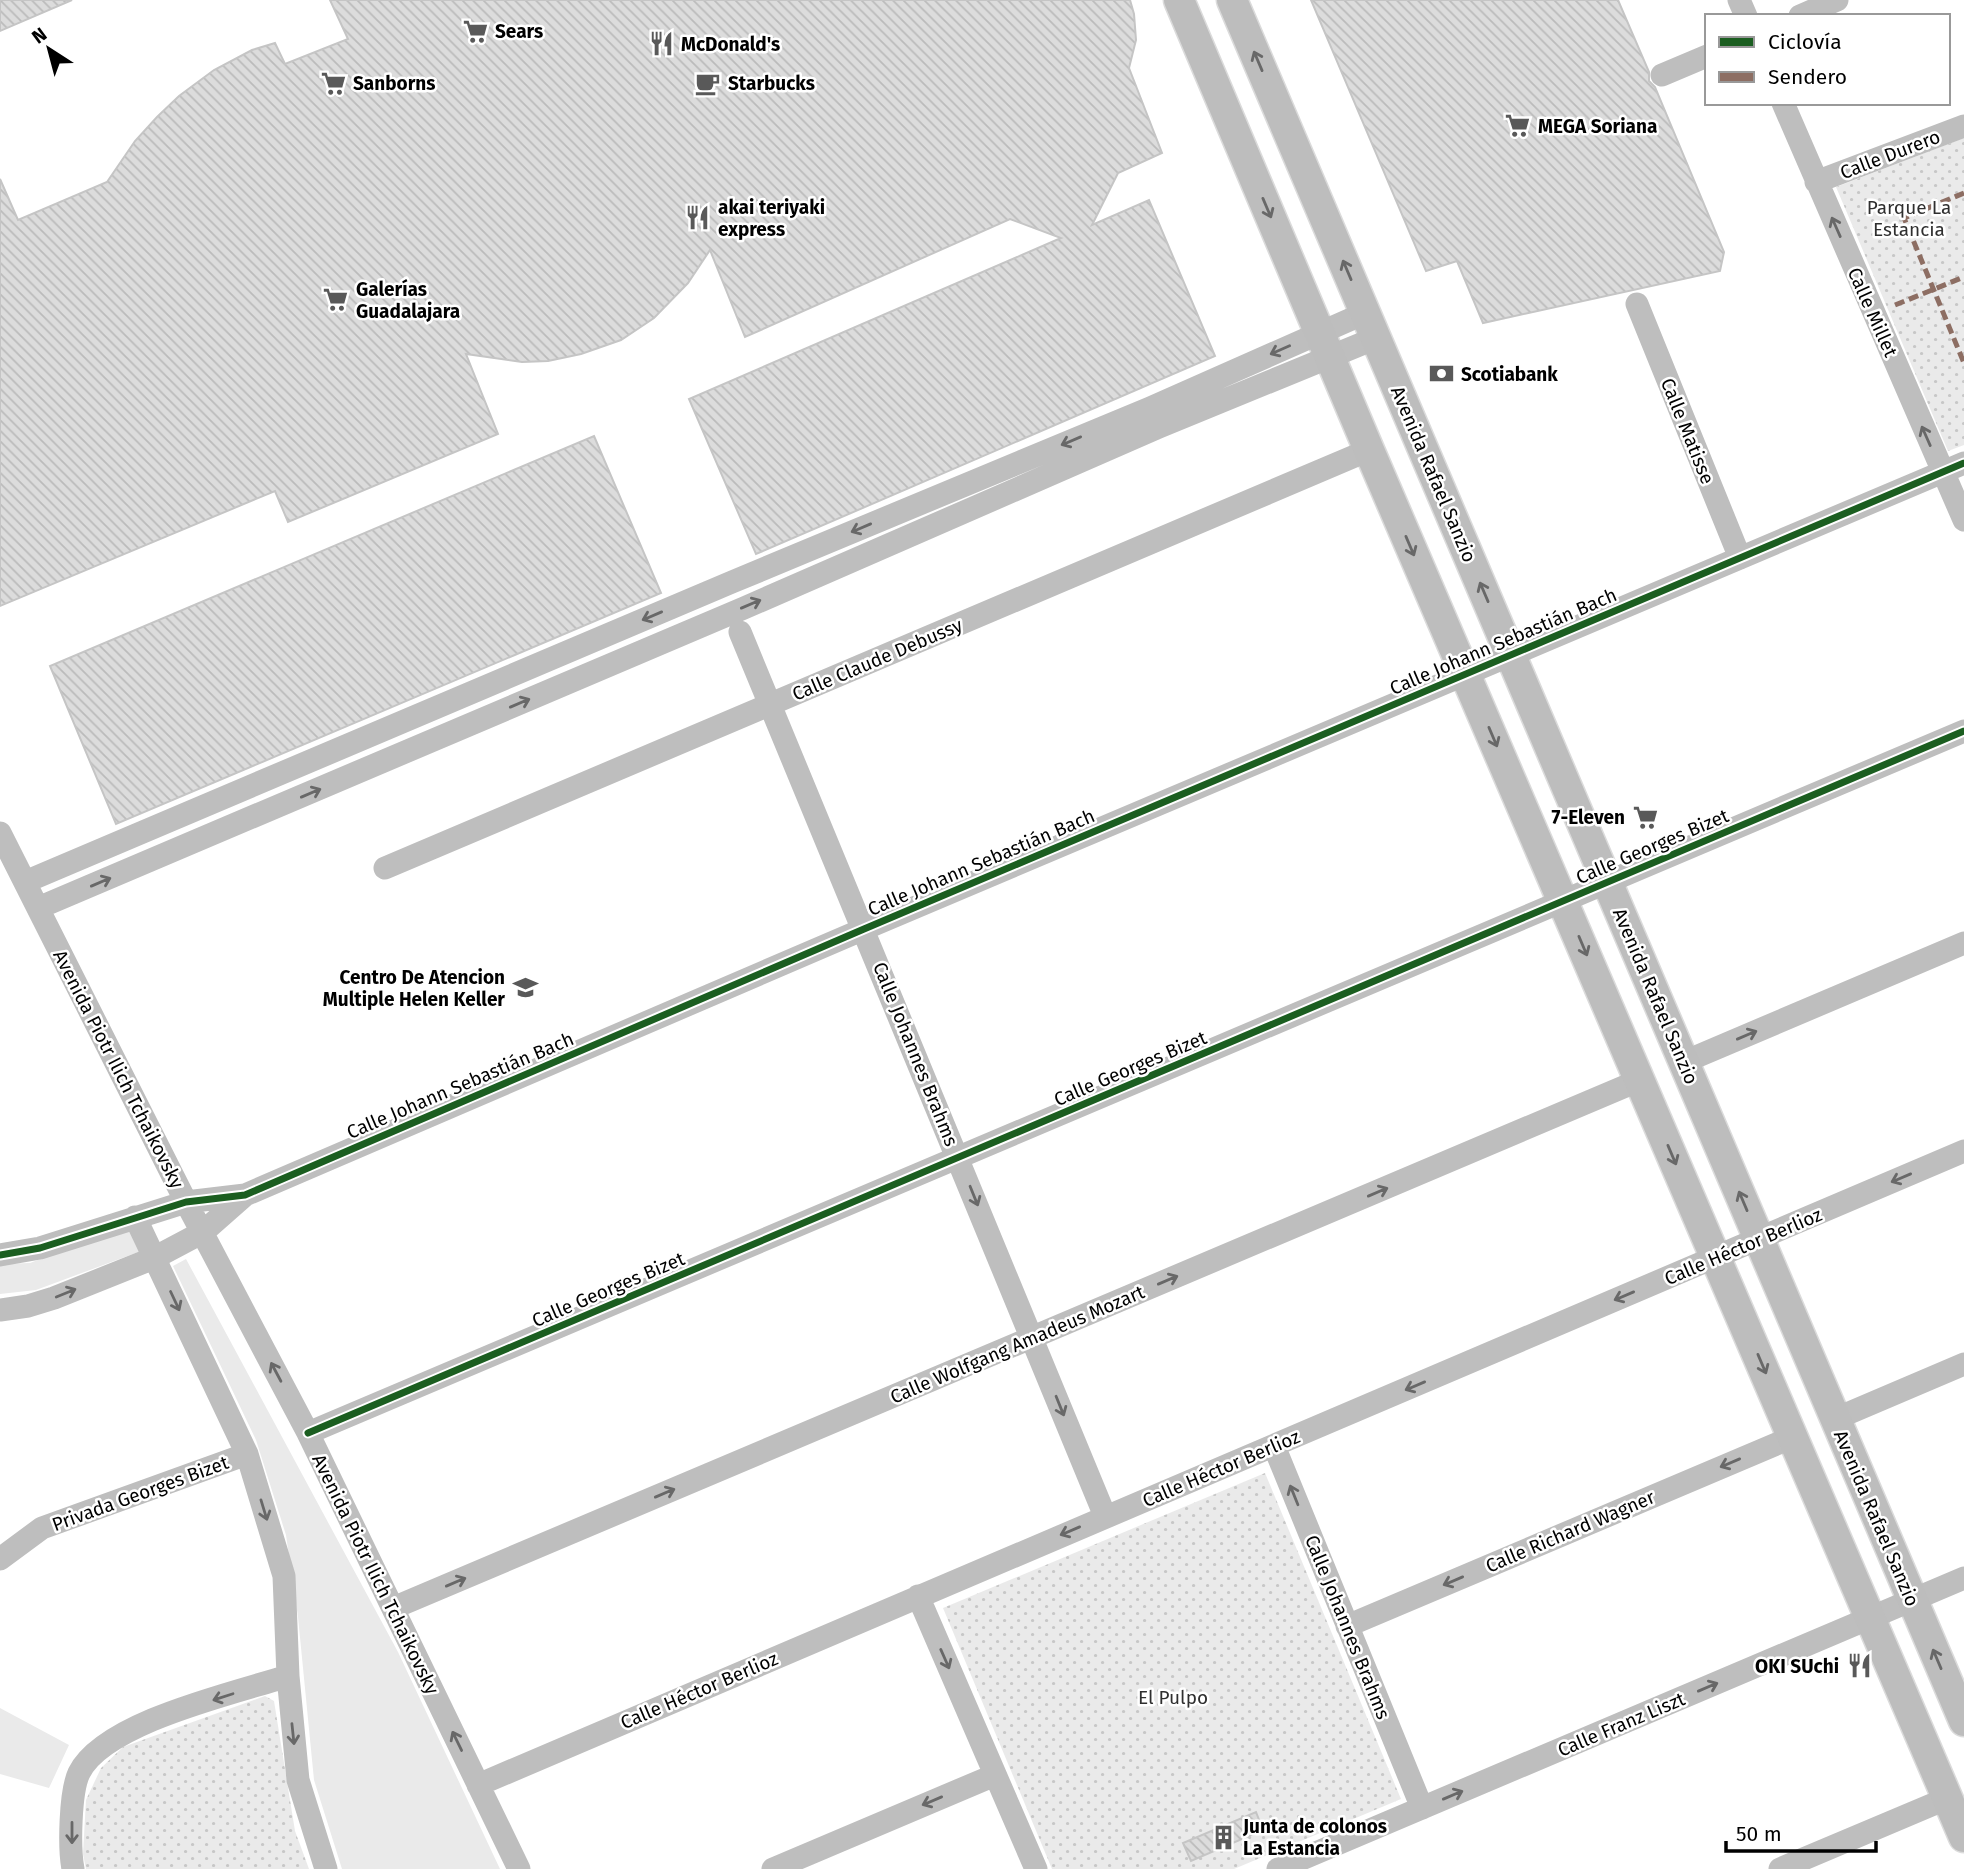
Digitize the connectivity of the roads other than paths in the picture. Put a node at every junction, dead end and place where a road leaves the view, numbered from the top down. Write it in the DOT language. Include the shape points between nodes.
graph roads {
  1 [pos="1179,0"];
  2 [pos="1232,0"];
  3 [pos="1837,0"];
  4 [pos="1805,14"];
  5 [pos="1705,57"];
  6 [pos="1662,75"];
  7 [pos="1784,105"];
  8 [pos="1964,126"];
  9 [pos="1816,183"];
  10 [pos="1637,303"];
  11 [pos="1371,326"];
  12 [pos="1325,346"];
  13 [pos="1199,386"];
  14 [pos="1207,408"];
  15 [pos="1368,450"];
  16 [pos="1964,463"];
  17 [pos="1942,472"];
  18 [pos="1964,520"];
  19 [pos="1740,558"];
  20 [pos="740,632"];
  21 [pos="1511,655"];
  22 [pos="1466,674"];
  23 [pos="770,704"];
  24 [pos="1964,731"];
  25 [pos="0,833"];
  26 [pos="385,868"];
  27 [pos="25,882"];
  28 [pos="1607,882"];
  29 [pos="1563,901"];
  30 [pos="38,908"];
  31 [pos="864,929"];
  32 [pos="1964,943"];
  33 [pos="1684,1062"];
  34 [pos="1640,1080"];
  35 [pos="1964,1151"];
  36 [pos="959,1157"];
  37 [pos="245,1195"];
  38 [pos="186,1202"];
  39 [pos="135,1217"];
  40 [pos="203,1232"];
  41 [pos="1759,1239"];
  42 [pos="0,1255"];
  43 [pos="1716,1257"];
  44 [pos="154,1258"];
  45 [pos="0,1310"];
  46 [pos="1032,1338"];
  47 [pos="1964,1364"];
  48 [pos="1835,1419"];
  49 [pos="308,1433"];
  50 [pos="1793,1437"];
  51 [pos="1274,1446"];
  52 [pos="247,1454"];
  53 [pos="1105,1516"];
  54 [pos="0,1559"];
  55 [pos="1964,1578"];
  56 [pos="918,1596"];
  57 [pos="1912,1600"];
  58 [pos="393,1608"];
  59 [pos="1870,1618"];
  60 [pos="1347,1626"];
  61 [pos="288,1676"];
  62 [pos="1964,1721"];
  63 [pos="995,1775"];
  64 [pos="478,1785"];
  65 [pos="1948,1798"];
  66 [pos="1422,1808"];
  67 [pos="1964,1837"];
  68 [pos="73,1869"];
  69 [pos="326,1869"];
  70 [pos="519,1869"];
  71 [pos="773,1869"];
  72 [pos="1036,1869"];
  73 [pos="1278,1869"];
  74 [pos="1780,1869"];
  1 -- 12 [label="main road, one-way"];
  11 -- 2 [label="main road, Avenida Rafael Sanzio, one-way"];
  3 -- 4 [label="street"];
  5 -- 6 [label="street"];
  7 -- 9 [label="street, Calle Millet"];
  8 -- 9 [label="street, Calle Durero"];
  17 -- 9 [label="street, Calle Millet, one-way"];
  10 -- 19 [label="street, Calle Matisse"];
  11 -- 12 [label="street"];
  21 -- 11 [label="main road, Avenida Rafael Sanzio, one-way"];
  12 -- 13 [label="street, one-way"];
  12 -- 14 [label="street"];
  12 -- 15 [label="main road"];
  13 -- 14 [label="street"];
  13 -- 27 [label="street, one-way"];
  30 -- 14 [label="street, one-way"];
  15 -- 22 [label="main road, one-way"];
  15 -- 23 [label="street, Calle Claude Debussy"];
  16 -- 17 [label="street, Calle Johann Sebastián Bach"];
  17 -- 18 [label="street, Calle Millet"];
  17 -- 19 [label="street, Calle Johann Sebastián Bach"];
  19 -- 21 [label="street, Calle Johann Sebastián Bach"];
  20 -- 23 [label="street, Calle Johannes Brahms"];
  21 -- 22 [label="street, Calle Johann Sebastián Bach"];
  21 -- 28 [label="main road, Avenida Rafael Sanzio"];
  22 -- 29 [label="main road, one-way"];
  22 -- 31 [label="street, Calle Johann Sebastián Bach"];
  23 -- 26 [label="street, Calle Claude Debussy"];
  23 -- 31 [label="street, Calle Johannes Brahms"];
  24 -- 28 [label="street, Calle Georges Bizet"];
  25 -- 27 [label="street, Avenida Piotr Ilich Tchaikovsky"];
  27 -- 30 [label="street, Avenida Piotr Ilich Tchaikovsky"];
  28 -- 29 [label="street, Calle Georges Bizet"];
  28 -- 33 [label="main road, Avenida Rafael Sanzio"];
  29 -- 34 [label="main road, one-way"];
  29 -- 36 [label="street, Calle Georges Bizet"];
  30 -- 38 [label="street, Avenida Piotr Ilich Tchaikovsky"];
  31 -- 36 [label="street, Calle Johannes Brahms"];
  31 -- 37 [label="street, Calle Johann Sebastián Bach"];
  33 -- 32 [label="street, one-way"];
  41 -- 33 [label="main road, Avenida Rafael Sanzio, one-way"];
  34 -- 43 [label="main road, one-way"];
  46 -- 34 [label="street, Calle Wolfgang Amadeus Mozart, one-way"];
  35 -- 41 [label="street, Calle Héctor Berlioz, one-way"];
  36 -- 46 [label="street, Calle Johannes Brahms, one-way"];
  36 -- 49 [label="street, Calle Georges Bizet"];
  37 -- 38 [label="street, Calle Johann Sebastián Bach"];
  37 -- 40 [label="street, Calle Johann Sebastián Bach"];
  38 -- 39 [label="street, Calle Johann Sebastián Bach"];
  38 -- 40 [label="street, Avenida Piotr Ilich Tchaikovsky"];
  39 -- 42 [label="street, Calle Johann Sebastián Bach" via="40,1248"];
  39 -- 44 [label="street"];
  40 -- 44 [label="street, Calle Johann Sebastián Bach"];
  49 -- 40 [label="street, Avenida Piotr Ilich Tchaikovsky, one-way"];
  41 -- 43 [label="street, Calle Héctor Berlioz"];
  41 -- 48 [label="main road, Avenida Rafael Sanzio"];
  43 -- 50 [label="main road, one-way"];
  43 -- 51 [label="street, Calle Héctor Berlioz, one-way"];
  45 -- 44 [label="street, Calle Johann Sebastián Bach, one-way" via="54,1298"];
  44 -- 52 [label="street, one-way"];
  46 -- 53 [label="street, Calle Johannes Brahms, one-way"];
  58 -- 46 [label="street, Calle Wolfgang Amadeus Mozart, one-way"];
  47 -- 48 [label="street"];
  48 -- 57 [label="main road, Avenida Rafael Sanzio"];
  49 -- 58 [label="street, Avenida Piotr Ilich Tchaikovsky"];
  50 -- 59 [label="main road"];
  50 -- 60 [label="street, Calle Richard Wagner, one-way"];
  51 -- 53 [label="street, Calle Héctor Berlioz"];
  60 -- 51 [label="street, Calle Johannes Brahms, one-way"];
  52 -- 54 [label="street, Privada Georges Bizet" via="42,1528"];
  52 -- 61 [label="street, one-way" via="284,1576"];
  53 -- 56 [label="street, Calle Héctor Berlioz, one-way"];
  55 -- 57 [label="street, Calle Franz Liszt"];
  56 -- 63 [label="street, one-way"];
  56 -- 64 [label="street, Calle Héctor Berlioz"];
  57 -- 59 [label="street, Calle Franz Liszt"];
  62 -- 57 [label="main road, Avenida Rafael Sanzio, one-way"];
  64 -- 58 [label="street, Avenida Piotr Ilich Tchaikovsky, one-way"];
  59 -- 65 [label="main road"];
  66 -- 59 [label="street, Calle Franz Liszt, one-way"];
  60 -- 66 [label="street, Calle Johannes Brahms"];
  61 -- 68 [label="street, one-way" via="158,1717 95,1751 76,1781"];
  61 -- 69 [label="street, one-way" via="298,1780"];
  63 -- 71 [label="street, one-way"];
  63 -- 72 [label="street"];
  64 -- 70 [label="street, Avenida Piotr Ilich Tchaikovsky"];
  65 -- 67 [label="main road"];
  65 -- 74 [label="street"];
  66 -- 73 [label="street, Calle Franz Liszt"];
}
